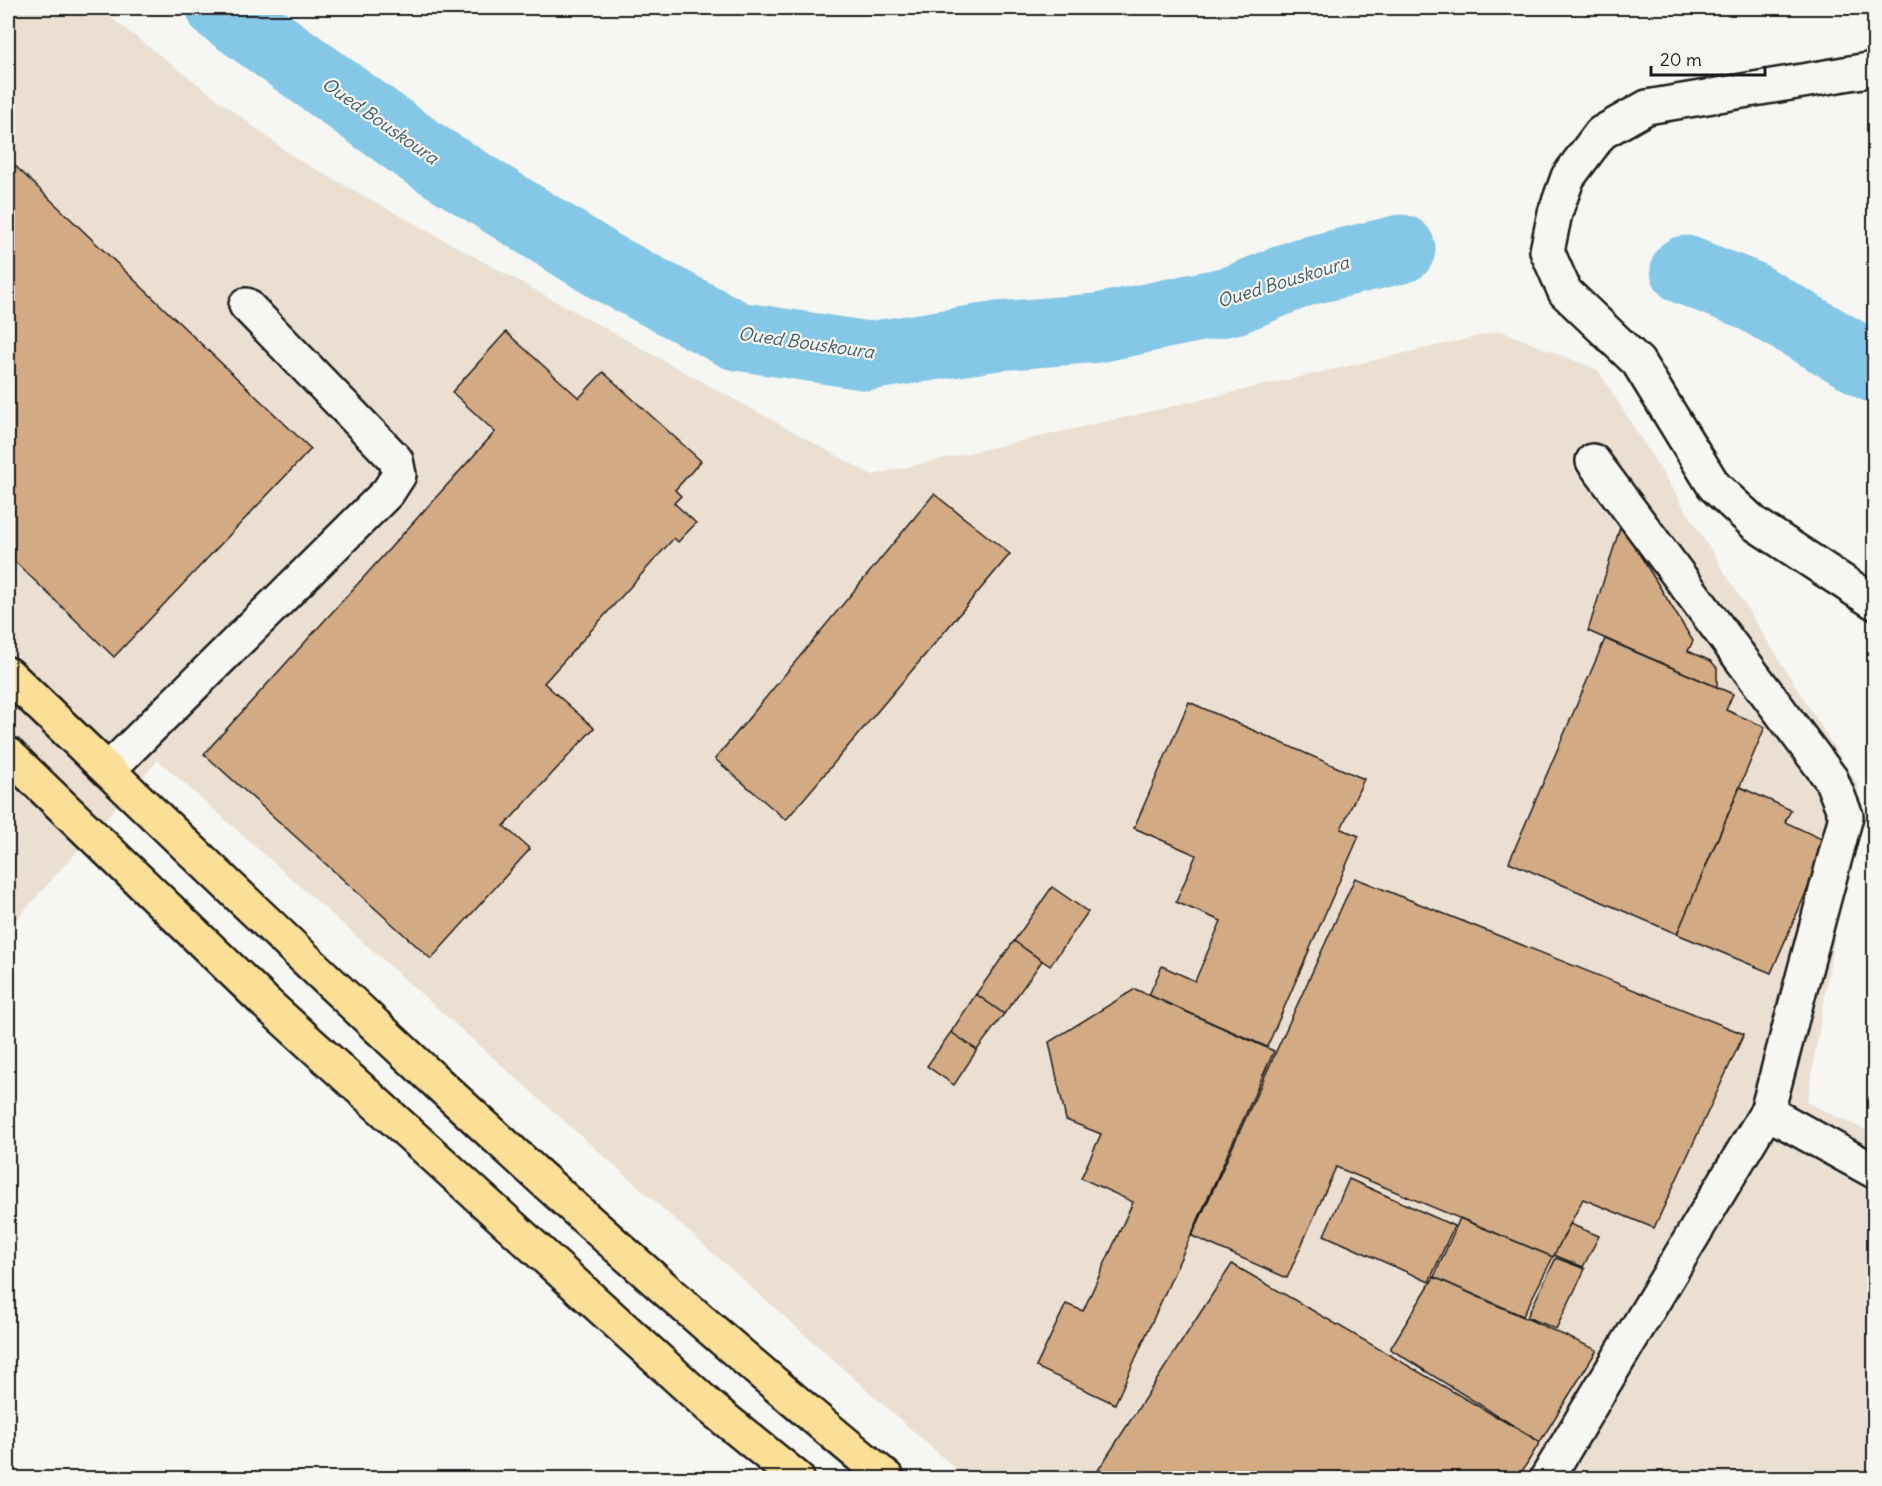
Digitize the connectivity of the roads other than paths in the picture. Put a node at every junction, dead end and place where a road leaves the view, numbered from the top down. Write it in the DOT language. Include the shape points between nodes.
graph roads {
  1 [pos="1875,69"];
  2 [pos="246,305"];
  3 [pos="1593,461"];
  4 [pos="1875,602"];
  5 [pos="8,674"];
  6 [pos="8,754"];
  7 [pos="108,770"];
  8 [pos="1860,816"];
  9 [pos="1767,1112"];
  10 [pos="1875,1171"];
  11 [pos="886,1478"];
  12 [pos="797,1479"];
  13 [pos="1548,1479"];
  1 -- 4 [label="lane" via="1647,107 1601,133 1568,177 1547,251 1565,292 1638,362 1714,486 1755,524"];
  2 -- 7 [label="lane" via="396,460 399,475 388,492"];
  3 -- 8 [label="lane"];
  5 -- 7 [label="main road"];
  6 -- 12 [label="main road" via="267,1004 710,1407"];
  7 -- 11 [label="main road" via="306,962 738,1355"];
  8 -- 9 [label="lane"];
  9 -- 10 [label="lane"];
  9 -- 13 [label="lane"];
}
